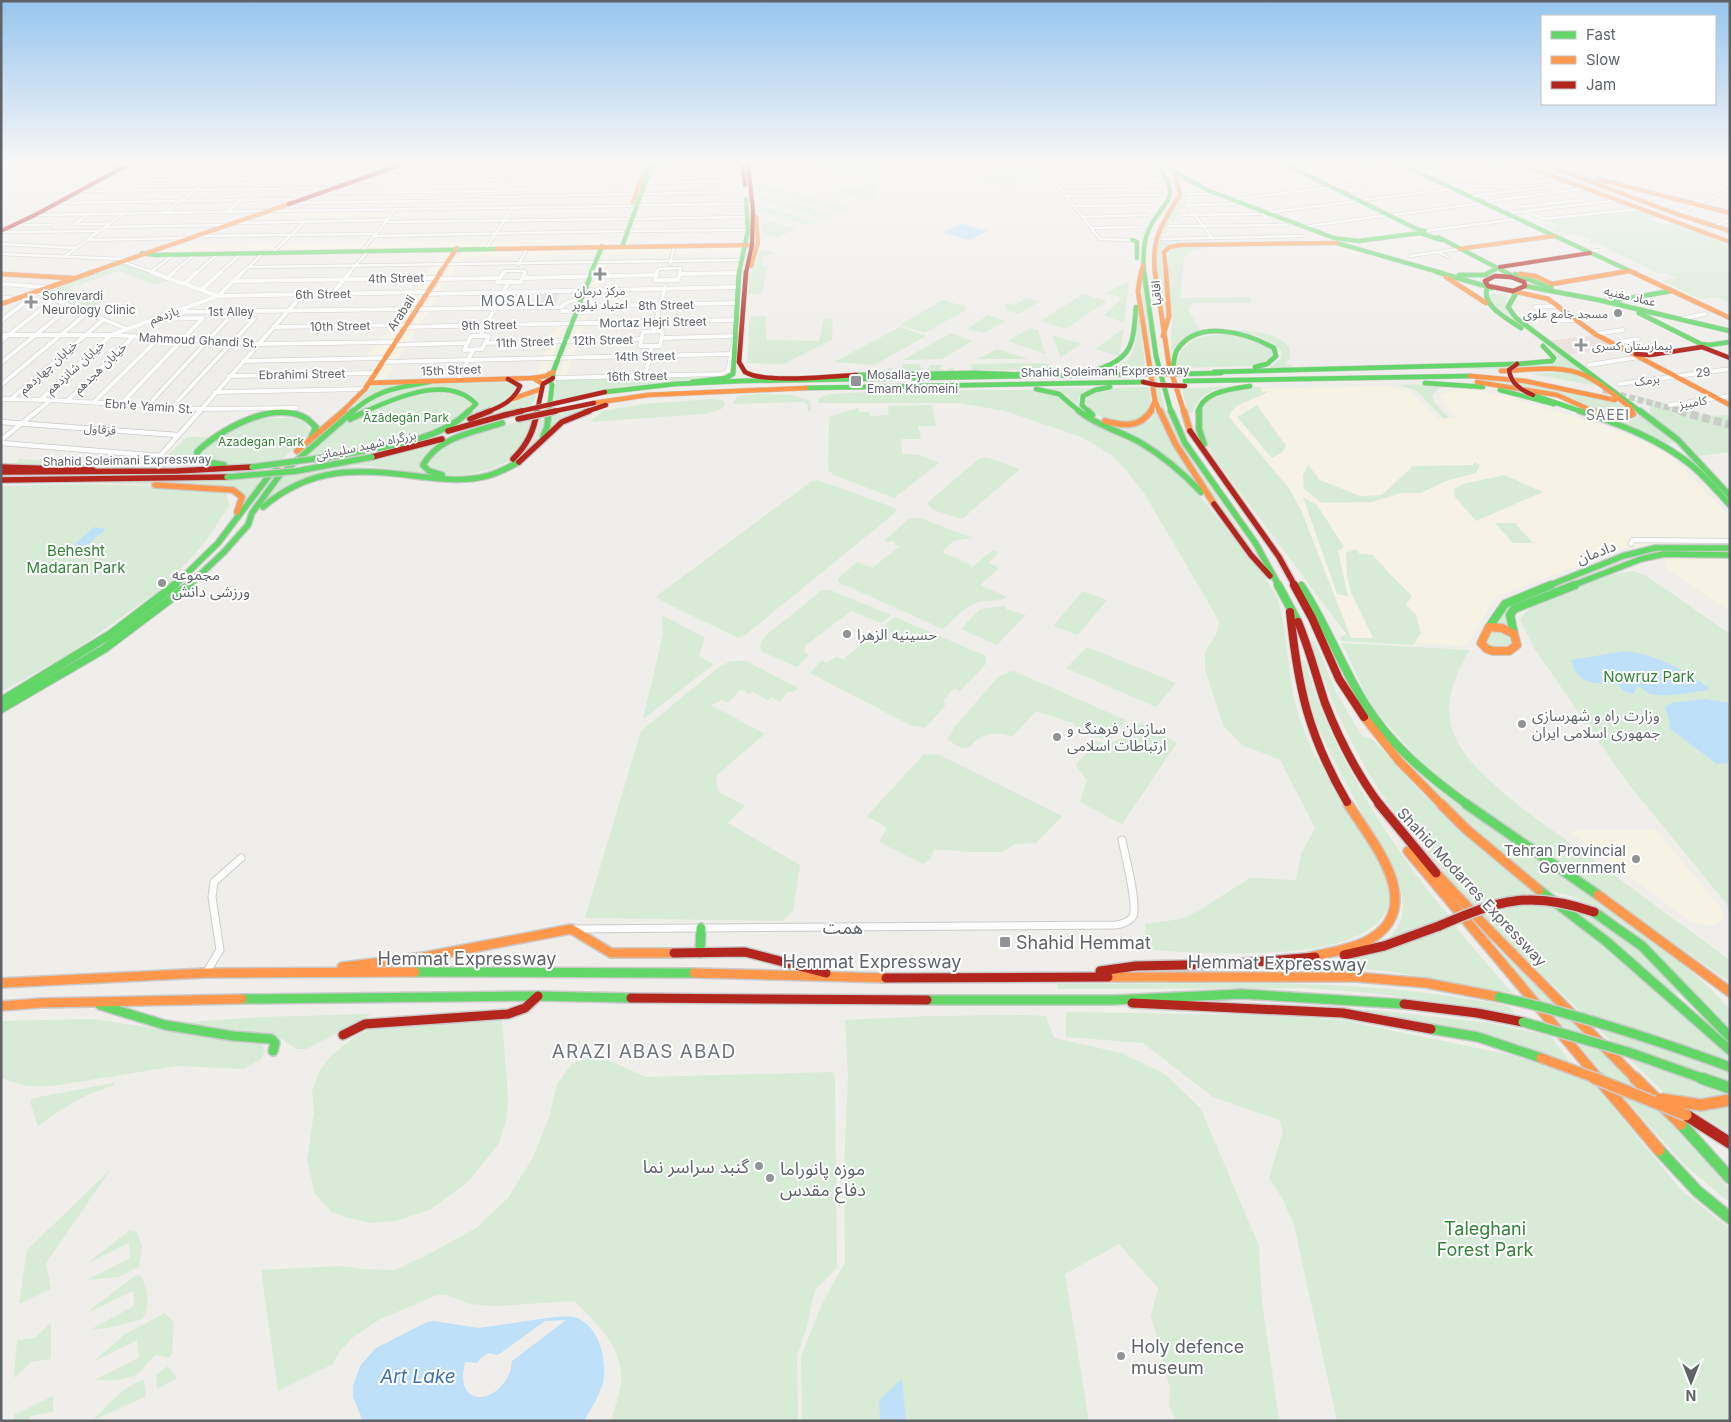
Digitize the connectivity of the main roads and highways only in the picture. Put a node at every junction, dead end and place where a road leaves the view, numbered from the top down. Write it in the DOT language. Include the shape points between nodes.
graph roads {
  1 [pos="214,228"];
  2 [pos="221,228"];
  3 [pos="627,228"];
  4 [pos="748,228"];
  5 [pos="749,228"];
  6 [pos="758,228"];
  7 [pos="1149,228"];
  8 [pos="1159,228"];
  9 [pos="1296,228"];
  10 [pos="1305,228"];
  11 [pos="1416,228"];
  12 [pos="1539,228"];
  13 [pos="1694,228"];
  14 [pos="1421,231"];
  15 [pos="1555,236"];
  16 [pos="1132,240"];
  17 [pos="1334,240"];
  18 [pos="1730,242"];
  19 [pos="1256,243"];
  20 [pos="749,244"];
  21 [pos="1361,245"];
  22 [pos="620,246"];
  23 [pos="601,247"];
  24 [pos="456,249"];
  25 [pos="1459,249"];
  26 [pos="365,251"];
  27 [pos="264,252"];
  28 [pos="1374,252"];
  29 [pos="1593,252"];
  30 [pos="146,253"];
  31 [pos="219,253"];
  32 [pos="1144,262"];
  33 [pos="1499,267"];
  34 [pos="1433,270"];
  35 [pos="1630,271"];
  36 [pos="1,274"];
  37 [pos="742,275"];
  38 [pos="1515,276"];
  39 [pos="72,278"];
  40 [pos="1138,282"];
  41 [pos="1488,289"];
  42 [pos="1527,290"];
  43 [pos="1138,291"];
  44 [pos="1674,291"];
  45 [pos="1550,292"];
  46 [pos="1567,292"];
  47 [pos="1513,295"];
  48 [pos="3,300"];
  49 [pos="1599,300"];
  50 [pos="1612,303"];
  51 [pos="1492,307"];
  52 [pos="1667,316"];
  53 [pos="1730,317"];
  54 [pos="1651,318"];
  55 [pos="1730,331"];
  56 [pos="1163,336"];
  57 [pos="1730,342"];
  58 [pos="1706,346"];
  59 [pos="1623,349"];
  60 [pos="1650,355"];
  61 [pos="1730,358"];
  62 [pos="1517,364"];
  63 [pos="1498,371"];
  64 [pos="1218,372"];
  65 [pos="1175,375"];
  66 [pos="823,376"];
  67 [pos="1054,376"];
  68 [pos="1675,376"];
  69 [pos="764,377"];
  70 [pos="533,378"];
  71 [pos="1143,378"];
  72 [pos="508,379"];
  73 [pos="1426,379"];
  74 [pos="799,380"];
  75 [pos="548,381"];
  76 [pos="429,382"];
  77 [pos="1319,382"];
  78 [pos="1185,383"];
  79 [pos="675,384"];
  80 [pos="1266,384"];
  81 [pos="367,386"];
  82 [pos="975,386"];
  83 [pos="1576,390"];
  84 [pos="1603,390"];
  85 [pos="605,392"];
  86 [pos="682,393"];
  87 [pos="511,400"];
  88 [pos="1616,400"];
  89 [pos="1155,401"];
  90 [pos="594,403"];
  91 [pos="1554,404"];
  92 [pos="1730,406"];
  93 [pos="503,419"];
  94 [pos="430,433"];
  95 [pos="328,434"];
  96 [pos="310,440"];
  97 [pos="1678,440"];
  98 [pos="540,442"];
  99 [pos="1658,442"];
  100 [pos="336,456"];
  101 [pos="1211,464"];
  102 [pos="1,467"];
  103 [pos="252,467"];
  104 [pos="1696,469"];
  105 [pos="1705,469"];
  106 [pos="298,471"];
  107 [pos="1,472"];
  108 [pos="135,472"];
  109 [pos="412,475"];
  110 [pos="227,477"];
  111 [pos="1710,479"];
  112 [pos="1,480"];
  113 [pos="70,480"];
  114 [pos="1730,496"];
  115 [pos="1730,505"];
  116 [pos="1221,514"];
  117 [pos="248,525"];
  118 [pos="227,530"];
  119 [pos="1730,548"];
  120 [pos="1633,553"];
  121 [pos="1730,555"];
  122 [pos="1641,559"];
  123 [pos="1288,572"];
  124 [pos="1278,584"];
  125 [pos="1288,602"];
  126 [pos="1489,627"];
  127 [pos="1514,634"];
  128 [pos="1,701"];
  129 [pos="1,709"];
  130 [pos="1387,817"];
  131 [pos="701,928"];
  132 [pos="700,952"];
  133 [pos="1310,957"];
  134 [pos="1698,969"];
  135 [pos="299,972"];
  136 [pos="1060,977"];
  137 [pos="846,978"];
  138 [pos="1,983"];
  139 [pos="1730,992"];
  140 [pos="538,996"];
  141 [pos="1114,1000"];
  142 [pos="1730,1001"];
  143 [pos="92,1002"];
  144 [pos="1,1006"];
  145 [pos="342,1035"];
  146 [pos="1730,1037"];
  147 [pos="1730,1050"];
  148 [pos="273,1051"];
  149 [pos="1730,1067"];
  150 [pos="1730,1088"];
  151 [pos="1628,1090"];
  152 [pos="1730,1100"];
  153 [pos="1730,1143"];
  154 [pos="1730,1178"];
  155 [pos="1729,1218"];
  1 -- 30 [label="main road"];
  2 -- 30 [label="main road"];
  3 -- 22 [label="main road"];
  4 -- 20 [label="main road"];
  5 -- 20 [label="main road"];
  6 -- 37 [label="main road" via="758,247"];
  7 -- 32 [label="main road, Shahid Modarres Expressway" via="1144,243"];
  8 -- 56 [label="main road" via="1153,263"];
  9 -- 19 [label="main road, اقاقیا" via="1314,237 1252,241"];
  10 -- 17 [label="main road"];
  11 -- 14 [label="main road"];
  12 -- 15 [label="main road"];
  13 -- 18 [label="main road"];
  14 -- 21 [label="main road"];
  14 -- 25 [label="main road"];
  15 -- 25 [label="main road"];
  15 -- 29 [label="main road"];
  16 -- 40 [label="main road" via="1137,242"];
  17 -- 19 [label="main road, اقاقیا"];
  17 -- 21 [label="main road"];
  17 -- 21 [label="main road"];
  19 -- 56 [label="main road, اقاقیا" via="1186,244 1166,250 1169,316"];
  20 -- 22 [label="main road"];
  20 -- 22 [label="main road"];
  20 -- 37 [label="main road"];
  20 -- 37 [label="main road" via="742,260"];
  21 -- 28 [label="main road"];
  22 -- 23 [label="main road"];
  23 -- 24 [label="main road"];
  23 -- 24 [label="main road"];
  23 -- 75 [label="main road"];
  24 -- 26 [label="main road"];
  24 -- 81 [label="main road, Arabali"];
  25 -- 33 [label="main road"];
  26 -- 27 [label="main road"];
  26 -- 27 [label="main road"];
  27 -- 31 [label="main road"];
  27 -- 31 [label="main road"];
  28 -- 33 [label="main road" via="1465,276 1491,273"];
  28 -- 34 [label="main road"];
  29 -- 33 [label="main road"];
  29 -- 35 [label="main road"];
  29 -- 44 [label="main road"];
  30 -- 31 [label="main road"];
  30 -- 31 [label="main road"];
  30 -- 39 [label="main road"];
  32 -- 40 [label="main road"];
  32 -- 124 [label="main road, Shahid Modarres Expressway" via="1158,377 1175,424 1195,459 1261,552"];
  33 -- 38 [label="main road"];
  34 -- 41 [label="main road, عماد مغنیه"];
  34 -- 51 [label="main road"];
  35 -- 44 [label="main road"];
  35 -- 45 [label="main road"];
  36 -- 39 [label="main road"];
  37 -- 69 [label="main road" via="740,362 743,371"];
  37 -- 79 [label="main road" via="738,287 733,374 731,377"];
  38 -- 41 [label="main road" via="1492,277 1485,283"];
  38 -- 42 [label="main road" via="1524,282"];
  38 -- 45 [label="main road" via="1533,276"];
  38 -- 46 [label="main road"];
  39 -- 48 [label="main road"];
  39 -- 48 [label="main road" via="36,293"];
  40 -- 43 [label="main road"];
  41 -- 47 [label="main road, عماد مغنیه"];
  41 -- 51 [label="main road" via="1485,300"];
  42 -- 45 [label="main road, عماد مغنیه"];
  42 -- 47 [label="main road, عماد مغنیه"];
  43 -- 67 [label="main road" via="1132,344 1125,360 1107,369"];
  43 -- 89 [label="main road"];
  44 -- 50 [label="main road"];
  44 -- 53 [label="main road"];
  45 -- 46 [label="main road"];
  45 -- 49 [label="main road, عماد مغنیه"];
  45 -- 59 [label="main road" via="1557,306 1595,334"];
  46 -- 49 [label="main road"];
  47 -- 97 [label="main road" via="1509,309 1519,321"];
  49 -- 50 [label="main road, عماد مغنیه"];
  50 -- 52 [label="main road, عماد مغنیه"];
  50 -- 54 [label="main road"];
  51 -- 62 [label="main road" via="1549,350 1554,358 1545,363"];
  52 -- 54 [label="main road, عماد مغنیه" via="1652,315"];
  52 -- 55 [label="main road, عماد مغنیه"];
  52 -- 55 [label="main road, عماد مغنیه"];
  54 -- 58 [label="main road"];
  56 -- 65 [label="main road"];
  57 -- 58 [label="main road"];
  58 -- 60 [label="main road"];
  58 -- 61 [label="main road"];
  59 -- 60 [label="main road"];
  59 -- 68 [label="main road"];
  60 -- 68 [label="main road" via="1645,358"];
  62 -- 64 [label="main road"];
  62 -- 91 [label="main road, bridge" via="1509,370 1511,380 1532,395"];
  63 -- 65 [label="main road, Shahid Soleimani Expressway"];
  63 -- 73 [label="main road" via="1563,370 1584,374 1631,408 1633,414 1626,418 1609,417 1592,412 1568,397 1536,390"];
  63 -- 84 [label="main road, Shahid Soleimani Expressway"];
  64 -- 65 [label="main road"];
  64 -- 65 [label="main road" via="1255,368 1274,359 1276,353 1274,348 1258,338 1242,334 1200,335 1176,351"];
  65 -- 71 [label="main road, bridge"];
  65 -- 101 [label="main road" via="1183,414 1192,436"];
  66 -- 67 [label="main road" via="999,373"];
  66 -- 69 [label="main road"];
  66 -- 74 [label="main road"];
  67 -- 71 [label="main road, Shahid Soleimani Expressway"];
  67 -- 74 [label="main road, Shahid Soleimani Expressway"];
  68 -- 92 [label="main road"];
  69 -- 74 [label="main road"];
  70 -- 72 [label="main road, 15th Street"];
  70 -- 75 [label="main road"];
  70 -- 75 [label="main road, 15th Street" via="546,376"];
  71 -- 78 [label="main road, Shahid Soleimani Expressway, bridge"];
  71 -- 82 [label="main road, Shahid Soleimani Expressway"];
  71 -- 89 [label="main road" via="1095,390 1083,396 1081,402 1098,418 1126,424 1149,419"];
  72 -- 76 [label="main road, 15th Street"];
  72 -- 87 [label="main road" via="516,382 520,390"];
  73 -- 77 [label="main road"];
  73 -- 83 [label="main road" via="1497,379"];
  74 -- 79 [label="main road, Shahid Soleimani Expressway"];
  75 -- 87 [label="main road"];
  75 -- 93 [label="main road" via="533,436 526,447 510,460 480,472 454,476 433,473 423,464 424,458 436,447"];
  75 -- 98 [label="main road" via="552,384 547,427"];
  76 -- 81 [label="main road, 15th Street"];
  76 -- 95 [label="main road" via="374,395"];
  77 -- 80 [label="main road"];
  77 -- 91 [label="main road" via="1457,384 1499,390"];
  78 -- 80 [label="main road"];
  78 -- 83 [label="main road, Shahid Soleimani Expressway" via="1476,376 1518,379"];
  79 -- 85 [label="main road, Shahid Soleimani Expressway"];
  80 -- 101 [label="main road" via="1223,390 1206,397 1198,406 1197,426"];
  81 -- 96 [label="main road, Arabali"];
  82 -- 86 [label="main road, Shahid Soleimani Expressway"];
  82 -- 116 [label="main road" via="1046,390 1059,394 1087,418 1162,457 1182,472"];
  83 -- 88 [label="main road, Shahid Soleimani Expressway"];
  85 -- 93 [label="main road, بزرگراه شهید سلیمانی, bridge"];
  86 -- 90 [label="main road, Shahid Soleimani Expressway"];
  86 -- 98 [label="main road" via="590,410 558,425"];
  87 -- 94 [label="main road" via="462,423"];
  89 -- 116 [label="main road" via="1176,444"];
  90 -- 93 [label="main road, بزرگراه شهید سلیمانی, bridge"];
  91 -- 99 [label="main road"];
  93 -- 100 [label="main road, بزرگراه شهید سلیمانی"];
  93 -- 106 [label="main road, بزرگراه شهید سلیمانی, bridge" via="372,456"];
  94 -- 95 [label="main road" via="468,416 475,407 472,398 449,391 412,394 358,414"];
  94 -- 100 [label="main road"];
  95 -- 117 [label="main road" via="279,476 252,513"];
  96 -- 103 [label="main road" via="316,427 312,420 286,414 232,424 207,439 197,452 198,457 218,465"];
  96 -- 118 [label="main road, Arabali" via="268,477"];
  97 -- 99 [label="main road" via="1675,445"];
  97 -- 105 [label="main road"];
  98 -- 109 [label="main road" via="521,460 490,474 447,481"];
  99 -- 104 [label="main road"];
  100 -- 103 [label="main road, بزرگراه شهید سلیمانی, bridge"];
  101 -- 123 [label="main road"];
  102 -- 108 [label="main road"];
  103 -- 108 [label="main road, Shahid Soleimani Expressway"];
  104 -- 105 [label="main road"];
  104 -- 111 [label="main road"];
  105 -- 111 [label="main road"];
  106 -- 109 [label="main road" via="364,466"];
  106 -- 110 [label="main road, بزرگراه شهید سلیمانی, bridge"];
  107 -- 108 [label="main road, Shahid Soleimani Expressway"];
  109 -- 117 [label="main road" via="356,471 305,480 273,496"];
  110 -- 113 [label="main road, Shahid Soleimani Expressway"];
  111 -- 114 [label="main road"];
  111 -- 115 [label="main road"];
  112 -- 113 [label="main road, Shahid Soleimani Expressway"];
  113 -- 118 [label="main road" via="233,490 240,494 242,501"];
  116 -- 124 [label="main road" via="1251,555"];
  117 -- 129 [label="main road" via="207,570 154,614 104,649"];
  118 -- 128 [label="main road" via="191,572 131,621"];
  119 -- 120 [label="main road, دادمان" via="1654,548"];
  120 -- 122 [label="main road"];
  120 -- 126 [label="main road, دادمان" via="1505,604"];
  121 -- 122 [label="main road, دادمان" via="1664,554"];
  122 -- 127 [label="main road, دادمان" via="1514,609 1510,615"];
  123 -- 134 [label="main road" via="1312,602 1360,696 1386,734 1407,755 1464,801"];
  123 -- 147 [label="main road" via="1349,696 1399,761 1466,829 1607,942"];
  124 -- 125 [label="main road, Shahid Modarres Expressway"];
  125 -- 130 [label="main road, Shahid Modarres Expressway" via="1348,755"];
  125 -- 133 [label="main road" via="1301,691 1318,744 1386,865 1397,903 1388,924 1369,939"];
  126 -- 127 [label="main road" via="1502,628"];
  126 -- 127 [label="main road" via="1481,643 1493,651 1513,649 1517,645"];
  130 -- 154 [label="main road, Shahid Modarres Expressway" via="1463,903 1642,1081"];
  130 -- 155 [label="main road" via="1406,849 1476,935 1673,1164"];
  131 -- 132 [label="main road"];
  132 -- 135 [label="main road" via="611,953 571,929 424,957"];
  132 -- 137 [label="main road" via="745,952"];
  133 -- 136 [label="main road" via="1231,964 1136,966"];
  133 -- 146 [label="main road, bridge" via="1364,951 1497,903 1521,898 1560,899 1594,912 1642,946"];
  134 -- 139 [label="main road"];
  134 -- 142 [label="main road"];
  135 -- 137 [label="main road, Hemmat Expressway" via="681,973"];
  135 -- 138 [label="main road, Hemmat Expressway"];
  136 -- 137 [label="main road, Hemmat Expressway"];
  136 -- 149 [label="main road, Hemmat Expressway, bridge" via="1356,977 1426,983 1544,1006"];
  140 -- 141 [label="main road, Hemmat Expressway"];
  140 -- 143 [label="main road, Hemmat Expressway"];
  140 -- 145 [label="main road" via="525,1008 508,1014 365,1024"];
  141 -- 150 [label="main road, Hemmat Expressway, bridge" via="1233,994 1438,1008 1576,1034"];
  141 -- 151 [label="main road, bridge" via="1147,1005 1343,1013 1478,1037"];
  143 -- 144 [label="main road, Hemmat Expressway"];
  143 -- 148 [label="main road" via="165,1025 271,1039 275,1043"];
  151 -- 152 [label="main road, bridge" via="1686,1104"];
  151 -- 153 [label="main road, bridge" via="1686,1115"];
}
